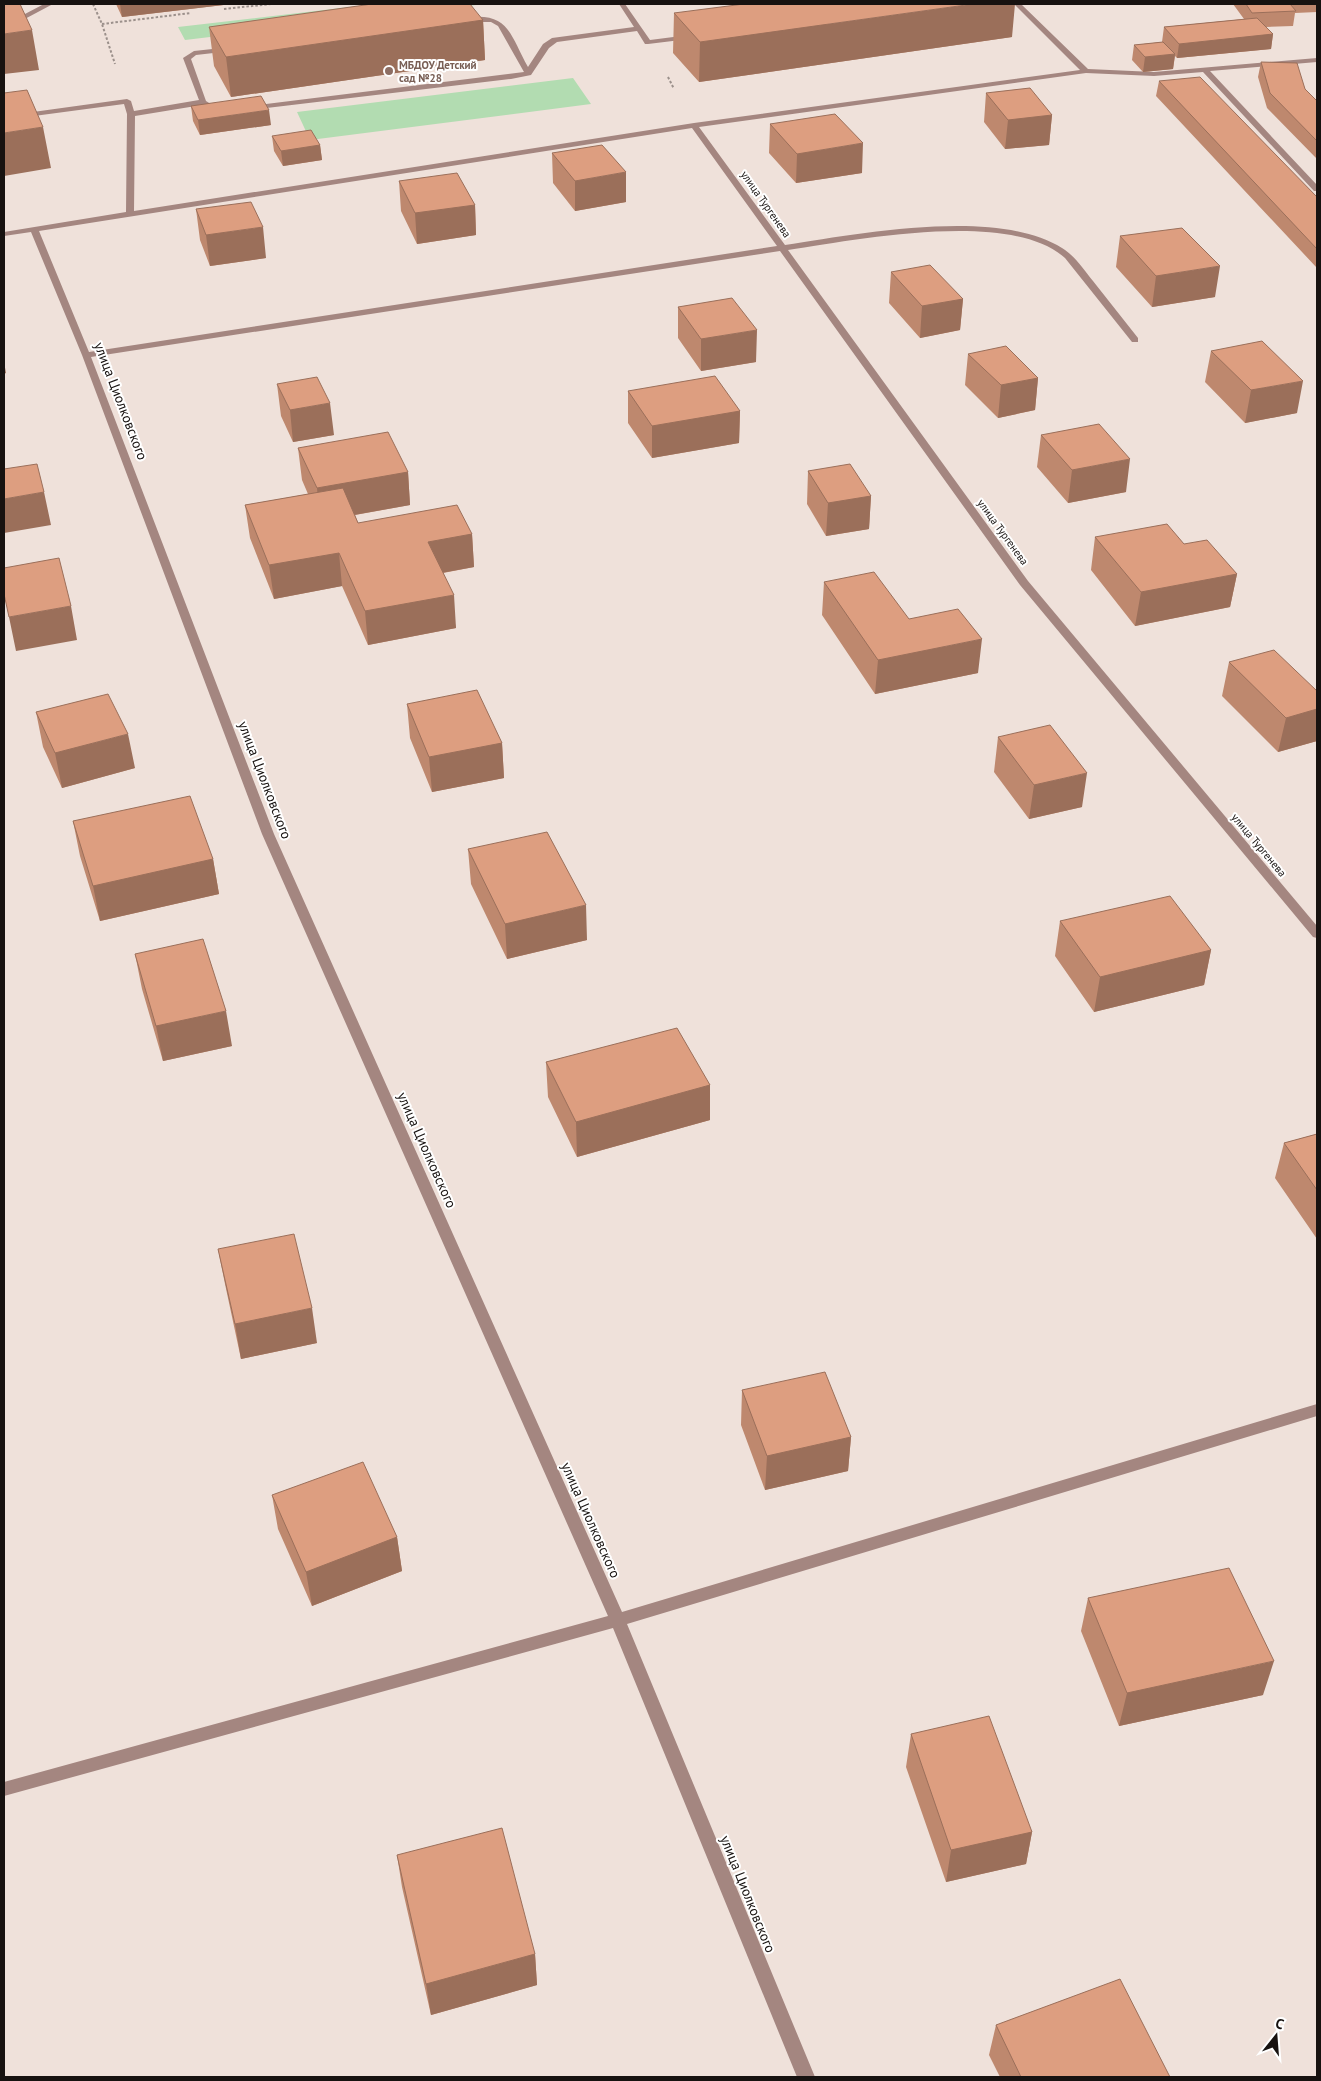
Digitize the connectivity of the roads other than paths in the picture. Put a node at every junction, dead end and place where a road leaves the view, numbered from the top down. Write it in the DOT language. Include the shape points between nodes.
graph roads {
  1 [pos="49,4"];
  2 [pos="622,4"];
  3 [pos="1017,4"];
  4 [pos="457,21"];
  5 [pos="4,28"];
  6 [pos="639,28"];
  7 [pos="696,36"];
  8 [pos="233,49"];
  9 [pos="1317,60"];
  10 [pos="1205,70"];
  11 [pos="1086,71"];
  12 [pos="528,73"];
  13 [pos="203,102"];
  14 [pos="245,109"];
  15 [pos="229,110"];
  16 [pos="131,114"];
  17 [pos="4,118"];
  18 [pos="694,125"];
  19 [pos="1317,189"];
  20 [pos="130,213"];
  21 [pos="34,229"];
  22 [pos="4,234"];
  23 [pos="781,248"];
  24 [pos="1135,340"];
  25 [pos="86,355"];
  26 [pos="1317,934"];
  27 [pos="1317,1410"];
  28 [pos="618,1620"];
  29 [pos="4,1788"];
  30 [pos="806,2077"];
  1 -- 5 [label="street"];
  2 -- 6 [label="street"];
  3 -- 11 [label="street"];
  4 -- 12 [label="street" via="493,20 501,25"];
  6 -- 7 [label="street" via="648,42"];
  6 -- 12 [label="street" via="555,40 546,46"];
  8 -- 13 [label="street" via="194,53 187,58"];
  9 -- 10 [label="street"];
  10 -- 11 [label="street" via="1154,74"];
  10 -- 19 [label="street"];
  11 -- 18 [label="street"];
  12 -- 14 [label="street"];
  13 -- 15 [label="street" via="211,108"];
  13 -- 16 [label="street"];
  16 -- 17 [label="street" via="127,102"];
  16 -- 20 [label="street"];
  18 -- 20 [label="street"];
  18 -- 23 [label="street, улица Тургенева"];
  20 -- 21 [label="street"];
  21 -- 22 [label="street"];
  21 -- 25 [label="street, улица Циолковского"];
  23 -- 24 [label="street" via="888,234 956,230 994,230 1034,237 1059,249 1073,262"];
  23 -- 25 [label="street"];
  23 -- 26 [label="street, улица Тургенева" via="1024,583"];
  25 -- 28 [label="street, улица Циолковского" via="268,834"];
  27 -- 28 [label="street"];
  28 -- 29 [label="street"];
  28 -- 30 [label="street, улица Циолковского"];
}
